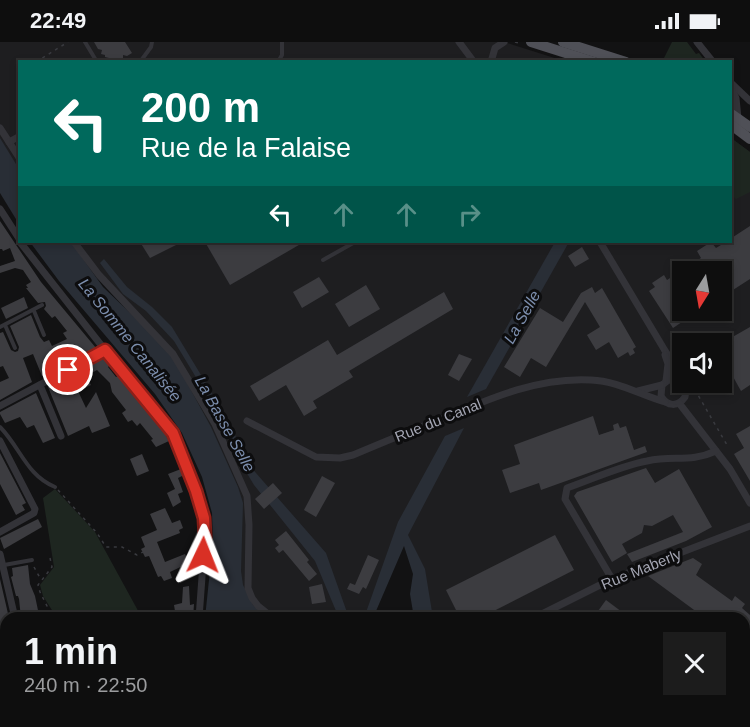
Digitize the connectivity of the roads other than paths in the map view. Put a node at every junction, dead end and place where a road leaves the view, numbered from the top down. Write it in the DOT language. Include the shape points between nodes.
graph roads {
  1 [pos="85,42"];
  2 [pos="152,42"];
  3 [pos="282,42"];
  4 [pos="459,42"];
  5 [pos="504,42"];
  6 [pos="531,42"];
  7 [pos="562,42"];
  8 [pos="697,42"];
  9 [pos="495,45"];
  10 [pos="96,60"];
  11 [pos="142,60"];
  12 [pos="279,60"];
  13 [pos="472,60"];
  14 [pos="491,60"];
  15 [pos="588,60"];
  16 [pos="620,60"];
  17 [pos="711,60"];
  18 [pos="732,86"];
  19 [pos="732,90"];
  20 [pos="750,101"];
  21 [pos="733,118"];
  22 [pos="750,127"];
  23 [pos="0,128"];
  24 [pos="18,137"];
  25 [pos="750,139"];
  26 [pos="9,141"];
  27 [pos="18,156"];
  28 [pos="0,209"];
  29 [pos="18,238"];
  30 [pos="21,243"];
  31 [pos="75,243"];
  32 [pos="353,243"];
  33 [pos="601,243"];
  34 [pos="323,260"];
  35 [pos="42,305"];
  36 [pos="34,311"];
  37 [pos="2,326"];
  38 [pos="44,335"];
  39 [pos="15,348"];
  40 [pos="664,349"];
  41 [pos="105,350"];
  42 [pos="672,360"];
  43 [pos="672,379"];
  44 [pos="664,383"];
  45 [pos="40,385"];
  46 [pos="638,391"];
  47 [pos="686,393"];
  48 [pos="665,402"];
  49 [pos="679,404"];
  50 [pos="0,406"];
  51 [pos="247,421"];
  52 [pos="0,427"];
  53 [pos="61,436"];
  54 [pos="0,441"];
  55 [pos="716,451"];
  56 [pos="55,487"];
  57 [pos="750,503"];
  58 [pos="750,526"];
  59 [pos="0,531"];
  60 [pos="0,554"];
  61 [pos="32,560"];
  62 [pos="4,566"];
  63 [pos="612,579"];
  64 [pos="14,612"];
  65 [pos="199,612"];
  66 [pos="266,612"];
  67 [pos="546,612"];
  1 -- 10 [label="lane"];
  2 -- 11 [label="lane"];
  3 -- 12 [label="lane"];
  4 -- 13 [label="street"];
  5 -- 9 [label="street"];
  6 -- 15 [label="main road"];
  7 -- 16 [label="main road"];
  8 -- 17 [label="street"];
  9 -- 14 [label="street"];
  18 -- 20 [label="street"];
  19 -- 21 [label="street"];
  21 -- 22 [label="main road"];
  21 -- 25 [label="main road"];
  23 -- 26 [label="street"];
  24 -- 26 [label="street"];
  26 -- 27 [label="street"];
  28 -- 29 [label="street"];
  30 -- 41 [label="street" via="56,294"];
  31 -- 66 [label="street" via="99,275 173,354 215,424 247,496 248,588"];
  32 -- 34 [label="lane"];
  33 -- 40 [label="street"];
  35 -- 36 [label="lane"];
  36 -- 37 [label="lane"];
  36 -- 38 [label="lane"];
  37 -- 39 [label="lane"];
  40 -- 42 [label="street"];
  40 -- 44 [label="street" via="668,364"];
  41 -- 45 [label="street"];
  41 -- 65 [label="street" via="173,433 196,491 205,537"];
  43 -- 44 [label="street"];
  44 -- 46 [label="street"];
  44 -- 48 [label="street" via="660,393"];
  45 -- 50 [label="street"];
  45 -- 53 [label="street"];
  46 -- 48 [label="street, Rue du Canal"];
  46 -- 51 [label="street, Rue du Canal" via="591,380 514,390 340,458 316,457"];
  47 -- 49 [label="street"];
  48 -- 49 [label="street"];
  49 -- 55 [label="street"];
  52 -- 56 [label="lane" via="32,473"];
  54 -- 59 [label="street" via="35,509"];
  55 -- 57 [label="street"];
  55 -- 63 [label="street" via="702,458 644,461 567,488 565,499"];
  58 -- 63 [label="street, Rue Maberly"];
  60 -- 62 [label="street"];
  61 -- 62 [label="lane"];
  62 -- 64 [label="street"];
  63 -- 67 [label="street, Rue Maberly"];
}
